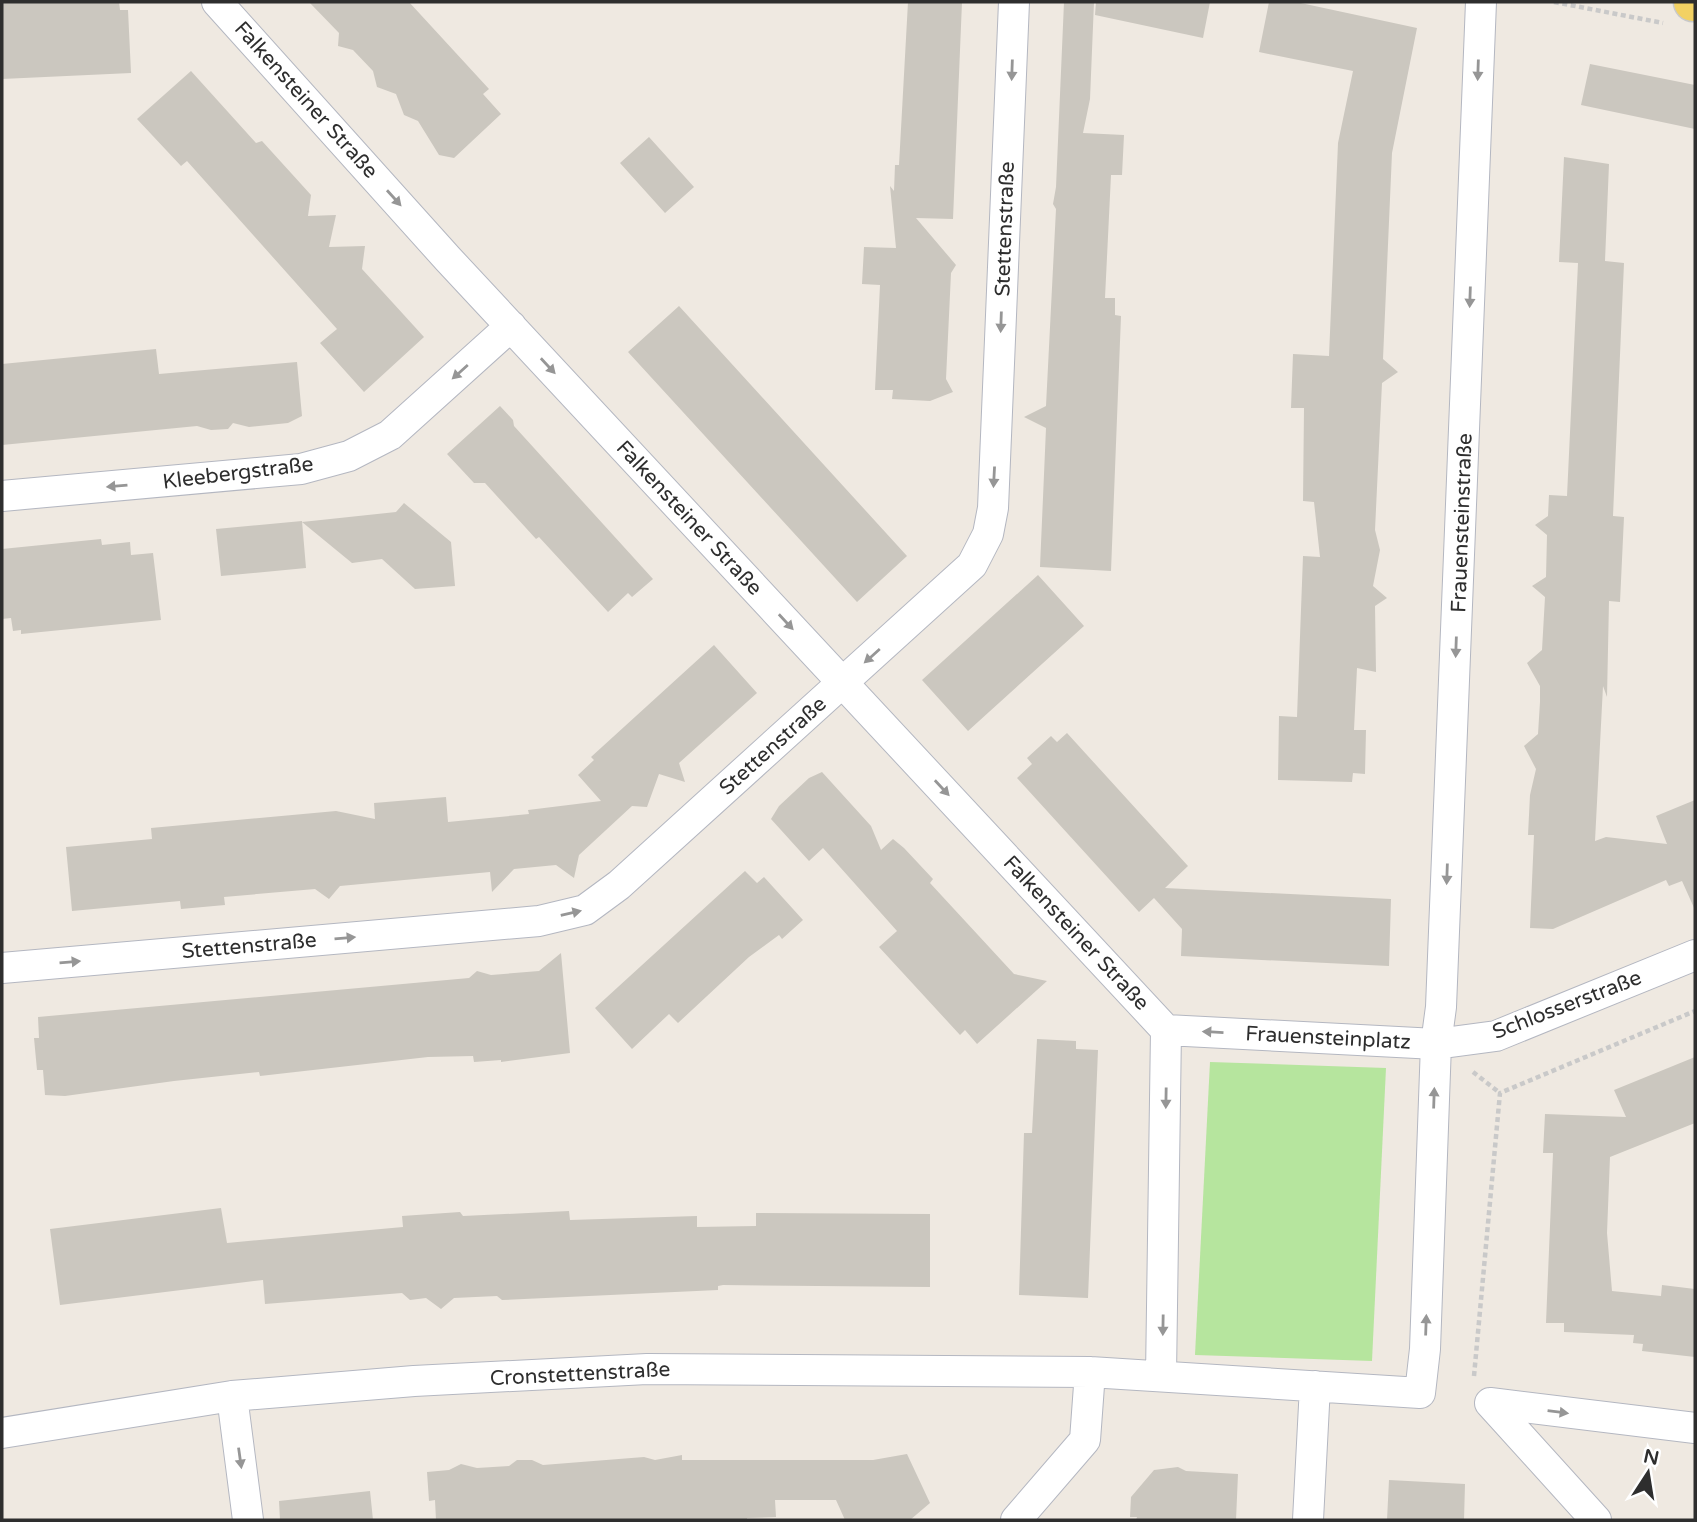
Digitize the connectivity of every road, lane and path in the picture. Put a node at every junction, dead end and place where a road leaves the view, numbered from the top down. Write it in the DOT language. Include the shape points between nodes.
graph roads {
  1 [pos="217,2"];
  2 [pos="1014,2"];
  3 [pos="1481,2"];
  4 [pos="1554,2"];
  5 [pos="1685,9"];
  6 [pos="511,326"];
  7 [pos="2,496"];
  8 [pos="843,682"];
  9 [pos="1695,955"];
  10 [pos="2,968"];
  11 [pos="1695,1011"];
  12 [pos="1166,1030"];
  13 [pos="1436,1044"];
  14 [pos="1090,1372"];
  15 [pos="1161,1376"];
  16 [pos="1315,1386"];
  17 [pos="232,1396"];
  18 [pos="1481,1396"];
  19 [pos="1695,1428"];
  20 [pos="2,1433"];
  21 [pos="248,1520"];
  22 [pos="1016,1520"];
  23 [pos="1308,1520"];
  24 [pos="1596,1520"];
  1 -- 6 [label="street, Falkensteiner Straße, one-way"];
  2 -- 8 [label="street, Stettenstraße, one-way" via="993,508 988,534 972,565"];
  3 -- 13 [label="street, Frauensteinstraße, one-way"];
  4 -- 5 [label="path"];
  6 -- 7 [label="street, Kleebergstraße, one-way" via="390,435 349,456 301,469"];
  6 -- 8 [label="street, Falkensteiner Straße, one-way"];
  10 -- 8 [label="street, Stettenstraße, one-way" via="539,921 585,910 619,885"];
  8 -- 12 [label="street, Falkensteiner Straße, one-way"];
  9 -- 13 [label="street, Schlosserstraße" via="1496,1036"];
  11 -- 18 [label="path" via="1500,1093"];
  13 -- 12 [label="street, Frauensteinplatz, one-way"];
  12 -- 15 [label="street, one-way"];
  16 -- 13 [label="street, Frauensteinplatz, one-way" via="1420,1393"];
  14 -- 15 [label="street, Cronstettenstraße"];
  14 -- 17 [label="street, Cronstettenstraße" via="647,1369"];
  14 -- 22 [label="street" via="1085,1440"];
  15 -- 16 [label="street, Frauensteinplatz"];
  16 -- 23 [label="street"];
  17 -- 20 [label="street, Cronstettenstraße"];
  17 -- 21 [label="street, one-way"];
  18 -- 19 [label="street, one-way"];
  18 -- 24 [label="street"];
}
